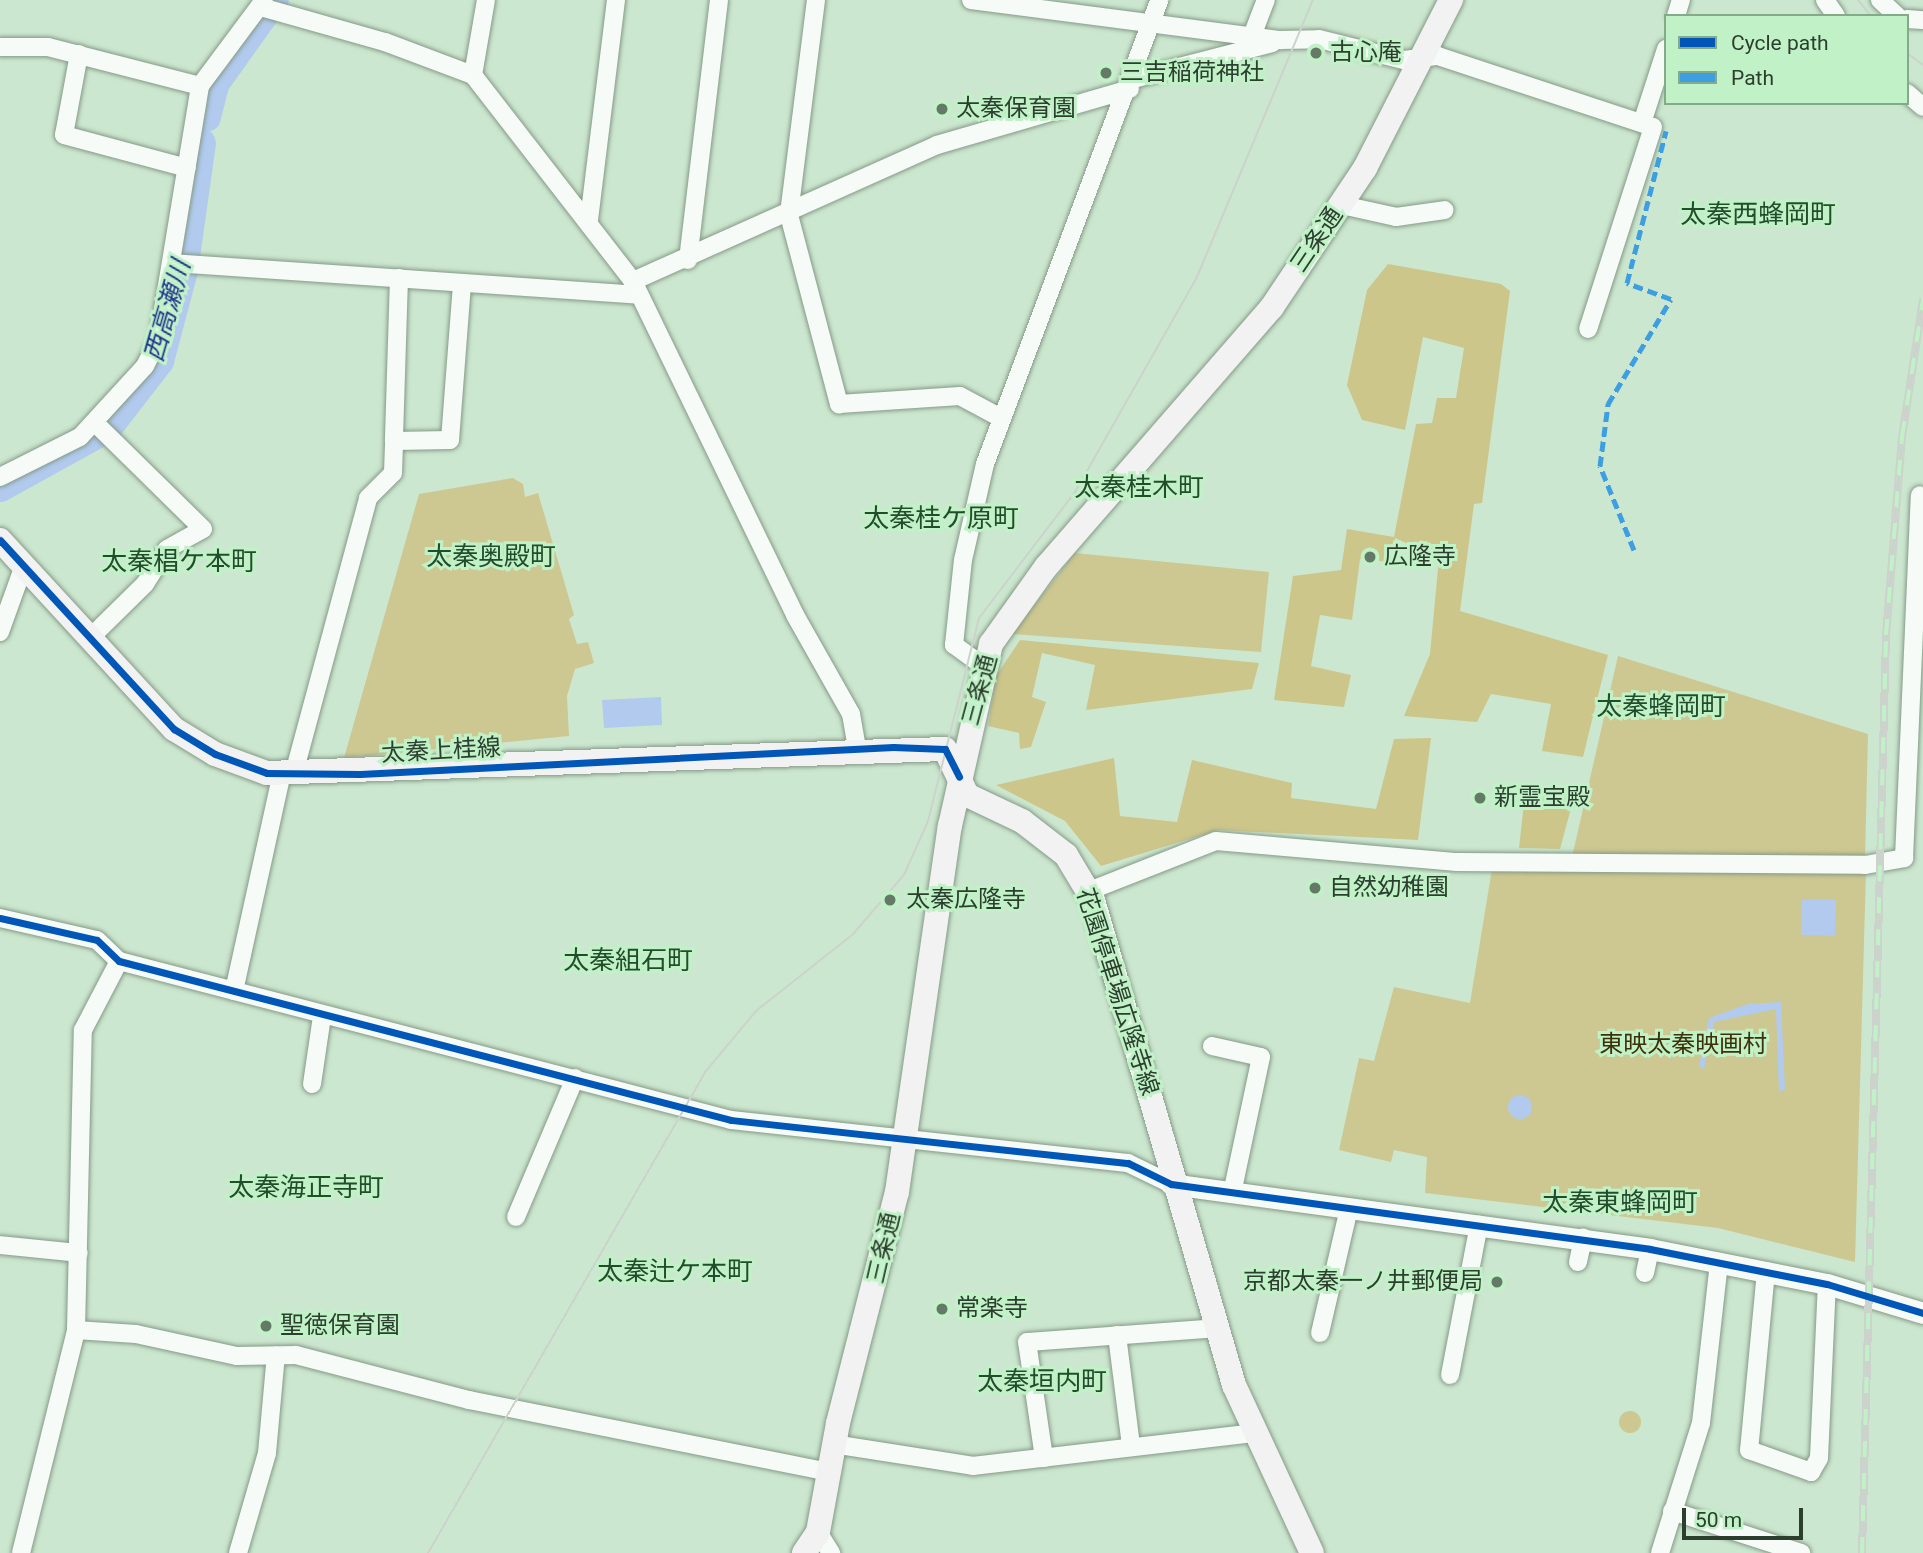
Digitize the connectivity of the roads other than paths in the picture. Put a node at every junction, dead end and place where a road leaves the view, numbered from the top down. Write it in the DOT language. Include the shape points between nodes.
graph roads {
  1 [pos="486,0"];
  2 [pos="616,0"];
  3 [pos="719,0"];
  4 [pos="816,0"];
  5 [pos="1159,0"];
  6 [pos="1266,0"];
  7 [pos="1451,0"];
  8 [pos="1880,0"];
  9 [pos="982,1"];
  10 [pos="266,6"];
  11 [pos="1896,14"];
  12 [pos="1153,22"];
  13 [pos="1252,36"];
  14 [pos="1280,40"];
  15 [pos="0,47"];
  16 [pos="79,54"];
  17 [pos="1422,55"];
  18 [pos="1664,55"];
  19 [pos="473,75"];
  20 [pos="1131,84"];
  21 [pos="200,86"];
  22 [pos="1909,95"];
  23 [pos="1923,107"];
  24 [pos="1642,123"];
  25 [pos="187,168"];
  26 [pos="1342,205"];
  27 [pos="1445,209"];
  28 [pos="789,215"];
  29 [pos="589,220"];
  30 [pos="688,260"];
  31 [pos="172,263"];
  32 [pos="399,278"];
  33 [pos="462,283"];
  34 [pos="635,288"];
  35 [pos="1588,329"];
  36 [pos="1001,418"];
  37 [pos="96,424"];
  38 [pos="394,441"];
  39 [pos="0,477"];
  40 [pos="1920,495"];
  41 [pos="0,540"];
  42 [pos="23,568"];
  43 [pos="1917,615"];
  44 [pos="0,632"];
  45 [pos="90,638"];
  46 [pos="983,666"];
  47 [pos="858,748"];
  48 [pos="288,773"];
  49 [pos="959,777"];
  50 [pos="1089,891"];
  51 [pos="0,918"];
  52 [pos="119,961"];
  53 [pos="234,991"];
  54 [pos="322,1016"];
  55 [pos="1212,1046"];
  56 [pos="575,1078"];
  57 [pos="312,1084"];
  58 [pos="905,1136"];
  59 [pos="1171,1184"];
  60 [pos="1232,1194"];
  61 [pos="1349,1208"];
  62 [pos="516,1217"];
  63 [pos="1479,1226"];
  64 [pos="1583,1238"];
  65 [pos="0,1245"];
  66 [pos="1650,1249"];
  67 [pos="79,1253"];
  68 [pos="1578,1262"];
  69 [pos="1719,1262"];
  70 [pos="1766,1271"];
  71 [pos="1645,1273"];
  72 [pos="1827,1284"];
  73 [pos="1923,1314"];
  74 [pos="1216,1328"];
  75 [pos="76,1330"];
  76 [pos="1320,1333"];
  77 [pos="1117,1335"];
  78 [pos="276,1355"];
  79 [pos="1450,1375"];
  80 [pos="1255,1433"];
  81 [pos="833,1444"];
  82 [pos="1132,1446"];
  83 [pos="1044,1458"];
  84 [pos="828,1472"];
  85 [pos="1672,1511"];
  86 [pos="832,1547"];
  87 [pos="21,1553"];
  88 [pos="237,1553"];
  89 [pos="804,1553"];
  90 [pos="1312,1553"];
  91 [pos="1660,1553"];
  92 [pos="1801,1553"];
  1 -- 19 [label="street"];
  2 -- 29 [label="street"];
  3 -- 30 [label="street"];
  4 -- 28 [label="street"];
  5 -- 12 [label="street"];
  6 -- 13 [label="street"];
  7 -- 17 [label="main road, 三条通"];
  8 -- 11 [label="street"];
  9 -- 12 [label="street"];
  10 -- 19 [label="street" via="385,41"];
  10 -- 21 [label="street"];
  12 -- 13 [label="street"];
  12 -- 20 [label="street"];
  13 -- 14 [label="street"];
  14 -- 17 [label="street" via="1319,40 1405,60"];
  14 -- 20 [label="street"];
  15 -- 16 [label="street"];
  16 -- 21 [label="street"];
  16 -- 25 [label="street" via="64,135"];
  17 -- 24 [label="street"];
  17 -- 26 [label="main road, 三条通"];
  18 -- 24 [label="street"];
  19 -- 29 [label="street"];
  20 -- 28 [label="street" via="937,145"];
  20 -- 36 [label="street"];
  21 -- 25 [label="street"];
  22 -- 23 [label="street"];
  24 -- 35 [label="street" via="1653,127"];
  25 -- 31 [label="street"];
  26 -- 27 [label="street" via="1396,217"];
  26 -- 46 [label="main road, 三条通" via="1272,307 1046,567 1004,623"];
  28 -- 30 [label="street"];
  28 -- 36 [label="street" via="839,404 960,397"];
  29 -- 34 [label="street"];
  30 -- 34 [label="street"];
  31 -- 32 [label="street"];
  31 -- 37 [label="street" via="149,358"];
  32 -- 33 [label="street"];
  32 -- 38 [label="street"];
  33 -- 34 [label="street"];
  33 -- 38 [label="street" via="450,440"];
  34 -- 47 [label="street" via="794,615 851,714"];
  36 -- 46 [label="street" via="963,560 954,645"];
  37 -- 39 [label="street"];
  37 -- 45 [label="street" via="203,529 167,549 145,584"];
  38 -- 48 [label="street" via="393,473 368,498"];
  40 -- 43 [label="street"];
  41 -- 42 [label="main road, 太秦上桂線"];
  42 -- 44 [label="street"];
  42 -- 45 [label="main road, 太秦上桂線"];
  43 -- 50 [label="street" via="1904,858 1865,865 1457,862 1216,841"];
  45 -- 48 [label="main road, 太秦上桂線" via="153,710 191,741 242,766"];
  46 -- 49 [label="main road, 三条通"];
  47 -- 48 [label="main road, 太秦上桂線"];
  47 -- 49 [label="main road, 太秦上桂線" via="945,749"];
  48 -- 53 [label="street"];
  49 -- 50 [label="main road, 花園停車場広隆寺線" via="967,795 1022,821 1066,855"];
  49 -- 58 [label="main road, 三条通"];
  50 -- 59 [label="main road, 花園停車場広隆寺線" via="1167,1151"];
  51 -- 52 [label="street" via="97,940"];
  52 -- 53 [label="street"];
  52 -- 67 [label="street" via="83,1030"];
  53 -- 54 [label="street"];
  54 -- 56 [label="street"];
  54 -- 57 [label="street"];
  55 -- 60 [label="street" via="1261,1057"];
  56 -- 58 [label="street" via="731,1120"];
  56 -- 62 [label="street"];
  58 -- 59 [label="street" via="1128,1163"];
  58 -- 81 [label="main road, 三条通" via="884,1252"];
  59 -- 60 [label="street"];
  59 -- 74 [label="main road, 花園停車場広隆寺線"];
  60 -- 61 [label="street"];
  61 -- 63 [label="street"];
  61 -- 76 [label="street"];
  63 -- 64 [label="street"];
  63 -- 79 [label="street"];
  64 -- 66 [label="street"];
  64 -- 68 [label="street"];
  65 -- 67 [label="street"];
  66 -- 69 [label="street"];
  66 -- 71 [label="street"];
  67 -- 75 [label="street"];
  69 -- 70 [label="street"];
  69 -- 85 [label="street" via="1702,1423"];
  70 -- 72 [label="street"];
  70 -- 72 [label="street" via="1749,1450 1811,1472 1819,1458"];
  72 -- 73 [label="street"];
  74 -- 77 [label="street"];
  74 -- 80 [label="main road, 花園停車場広隆寺線"];
  75 -- 78 [label="street" via="136,1334 237,1356"];
  75 -- 87 [label="street"];
  77 -- 82 [label="street"];
  77 -- 83 [label="street" via="1027,1342"];
  78 -- 84 [label="street"];
  78 -- 88 [label="street" via="267,1453"];
  80 -- 82 [label="street"];
  80 -- 90 [label="main road, 花園停車場広隆寺線"];
  81 -- 83 [label="street" via="947,1466"];
  81 -- 84 [label="main road, 三条通"];
  82 -- 83 [label="street"];
  84 -- 86 [label="main road, 三条通"];
  85 -- 91 [label="street"];
  85 -- 92 [label="street"];
  86 -- 89 [label="main road, 三条通"];
}
